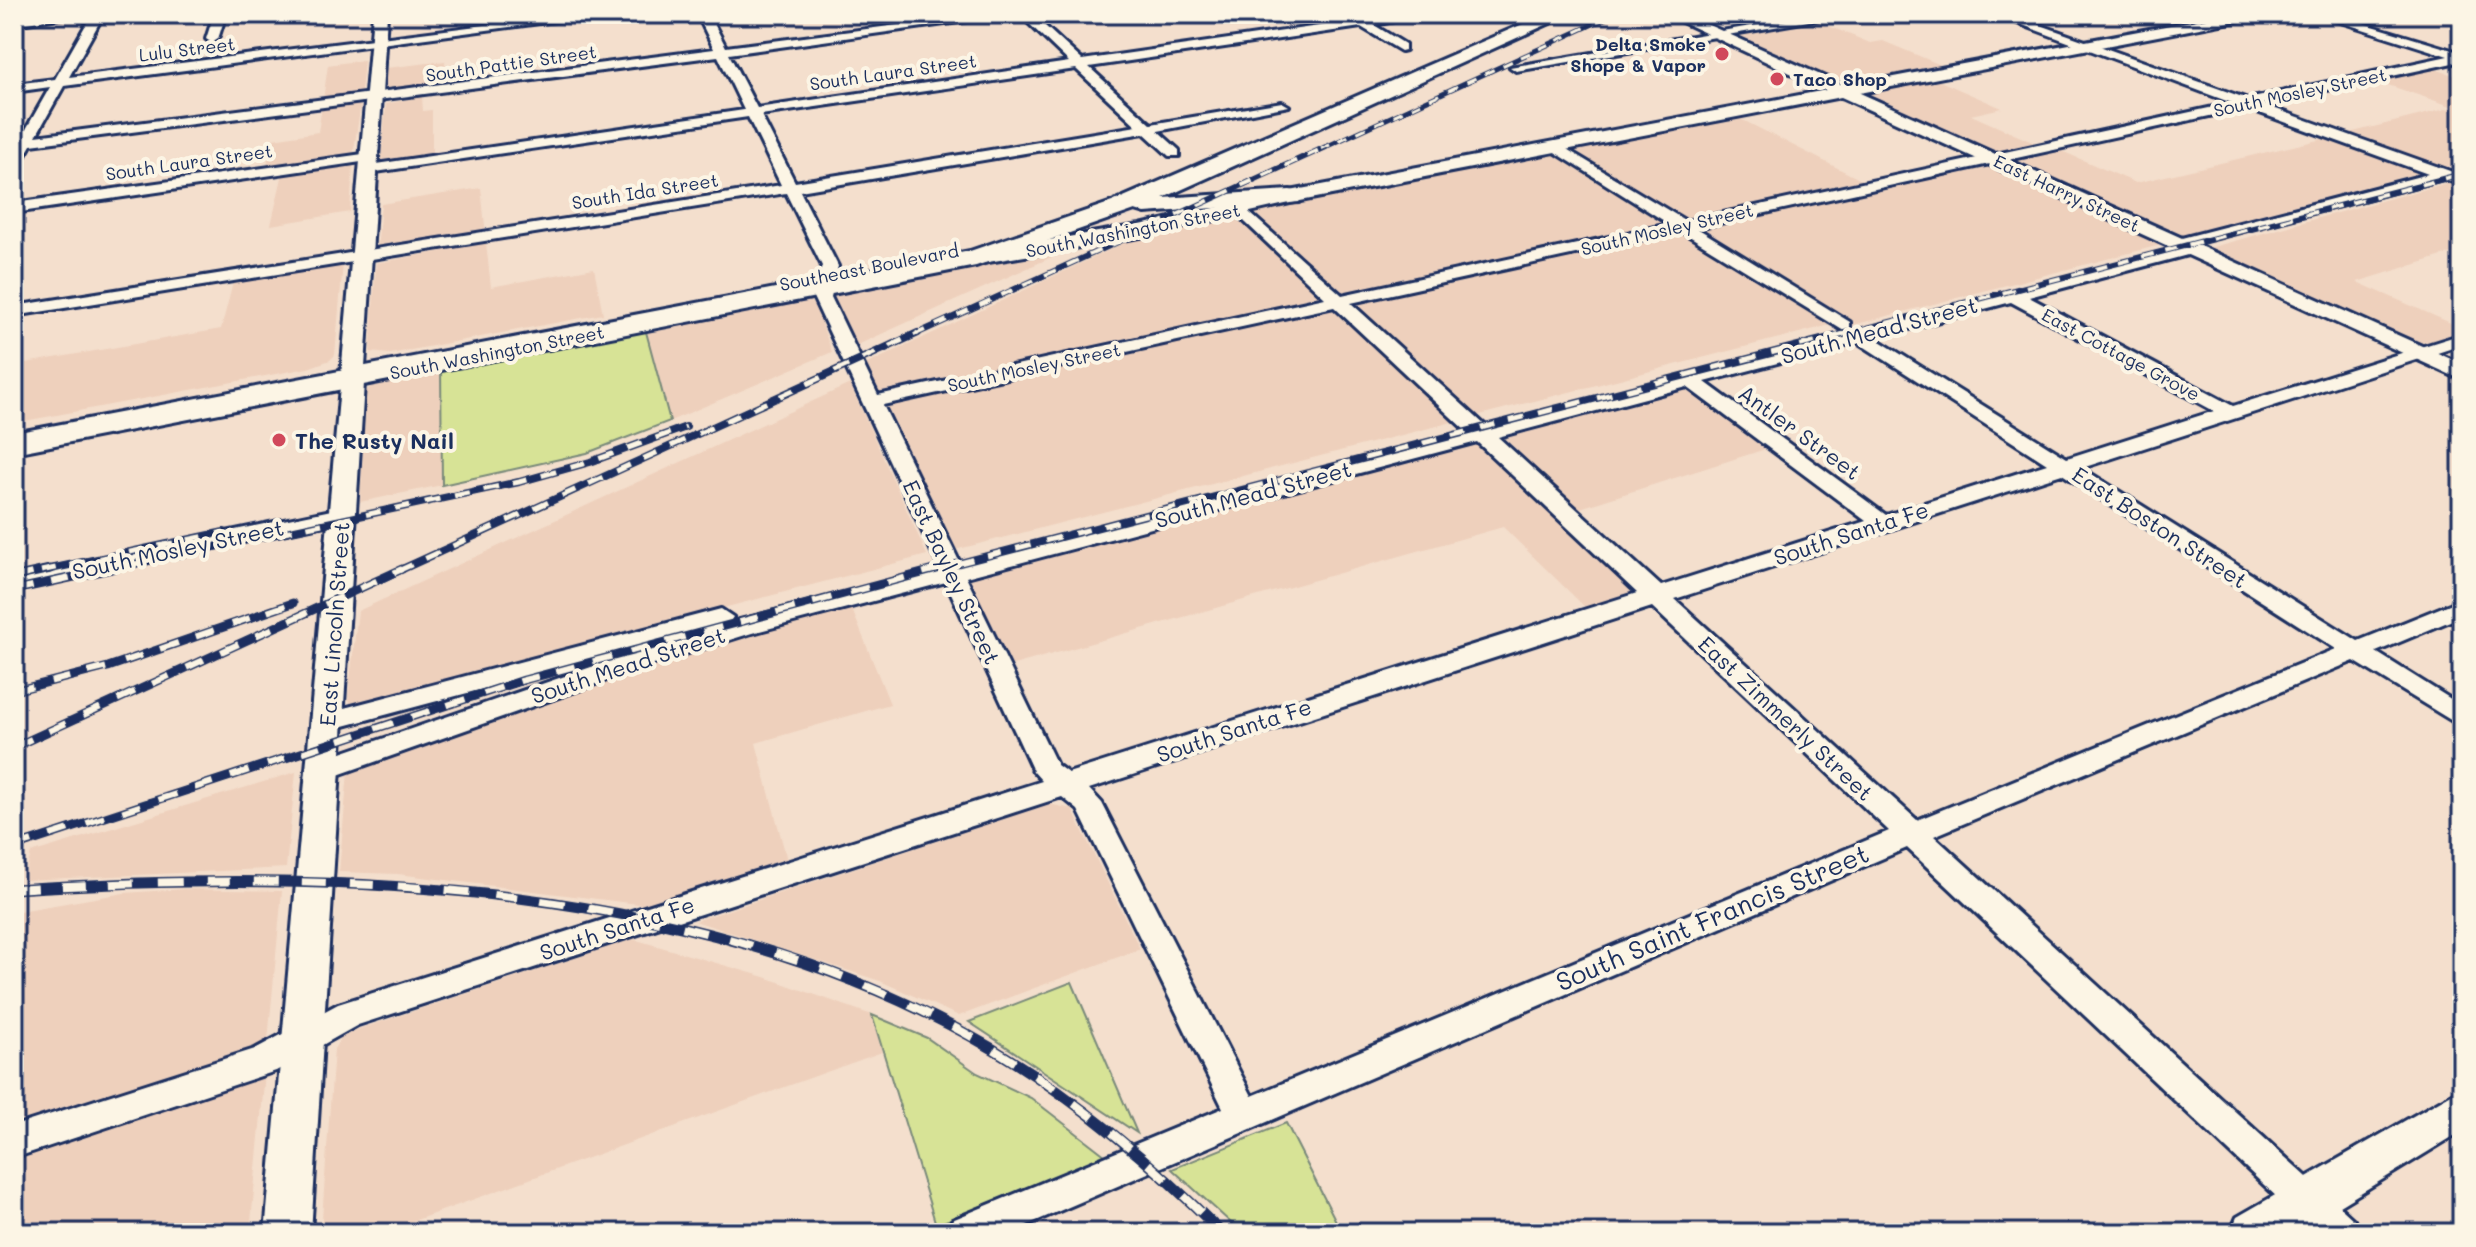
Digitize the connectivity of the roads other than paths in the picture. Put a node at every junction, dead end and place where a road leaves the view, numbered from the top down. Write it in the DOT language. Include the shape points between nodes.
graph roads {
  1 [pos="79,14"];
  2 [pos="98,14"];
  3 [pos="220,14"];
  4 [pos="380,14"];
  5 [pos="602,14"];
  6 [pos="703,14"];
  7 [pos="1011,14"];
  8 [pos="1025,14"];
  9 [pos="1349,14"];
  10 [pos="1423,14"];
  11 [pos="1537,14"];
  12 [pos="1561,14"];
  13 [pos="1672,14"];
  14 [pos="1844,14"];
  15 [pos="1999,14"];
  16 [pos="2252,14"];
  17 [pos="2321,14"];
  18 [pos="14,21"];
  19 [pos="1364,23"];
  20 [pos="1718,34"];
  21 [pos="212,39"];
  22 [pos="378,42"];
  23 [pos="2086,46"];
  24 [pos="1401,47"];
  25 [pos="723,53"];
  26 [pos="2462,56"];
  27 [pos="1080,65"];
  28 [pos="1516,67"];
  29 [pos="59,83"];
  30 [pos="14,88"];
  31 [pos="1844,92"];
  32 [pos="374,97"];
  33 [pos="2246,104"];
  34 [pos="1282,106"];
  35 [pos="754,113"];
  36 [pos="1148,128"];
  37 [pos="20,142"];
  38 [pos="1555,146"];
  39 [pos="1174,153"];
  40 [pos="1991,159"];
  41 [pos="14,163"];
  42 [pos="369,163"];
  43 [pos="2462,170"];
  44 [pos="2444,174"];
  45 [pos="2462,181"];
  46 [pos="791,187"];
  47 [pos="1290,197"];
  48 [pos="1236,205"];
  49 [pos="1121,207"];
  50 [pos="14,208"];
  51 [pos="1053,216"];
  52 [pos="1683,226"];
  53 [pos="2183,247"];
  54 [pos="363,256"];
  55 [pos="976,258"];
  56 [pos="828,282"];
  57 [pos="2012,295"];
  58 [pos="1339,302"];
  59 [pos="14,311"];
  60 [pos="1851,331"];
  61 [pos="2462,339"];
  62 [pos="2418,353"];
  63 [pos="354,372"];
  64 [pos="2462,373"];
  65 [pos="1689,380"];
  66 [pos="871,402"];
  67 [pos="2230,412"];
  68 [pos="14,428"];
  69 [pos="1484,433"];
  70 [pos="14,443"];
  71 [pos="2064,465"];
  72 [pos="341,515"];
  73 [pos="1883,523"];
  74 [pos="948,565"];
  75 [pos="14,583"];
  76 [pos="1656,596"];
  77 [pos="2462,607"];
  78 [pos="2356,651"];
  79 [pos="2462,718"];
  80 [pos="325,722"];
  81 [pos="325,769"];
  82 [pos="1065,785"];
  83 [pos="1911,834"];
  84 [pos="302,1040"];
  85 [pos="2462,1108"];
  86 [pos="1243,1113"];
  87 [pos="14,1142"];
  88 [pos="2307,1201"];
  89 [pos="288,1233"];
  90 [pos="965,1233"];
  91 [pos="2253,1233"];
  92 [pos="2341,1233"];
  1 -- 18 [label="street"];
  2 -- 29 [label="street"];
  3 -- 21 [label="street"];
  4 -- 22 [label="street, East Lincoln Street"];
  5 -- 22 [label="street, Lulu Street"];
  6 -- 25 [label="street, East Bayley Street"];
  7 -- 25 [label="street, South Pattie Street"];
  8 -- 27 [label="street"];
  9 -- 19 [label="street"];
  10 -- 19 [label="street, South Laura Street"];
  11 -- 51 [label="main road, Southeast Boulevard"];
  12 -- 49 [label="main road, Southeast Boulevard"];
  13 -- 20 [label="street, East Harry Street"];
  14 -- 20 [label="street"];
  15 -- 23 [label="street"];
  16 -- 23 [label="street"];
  17 -- 26 [label="street"];
  19 -- 24 [label="street"];
  19 -- 27 [label="street, South Laura Street"];
  20 -- 28 [label="street"];
  20 -- 31 [label="street, East Harry Street"];
  22 -- 29 [label="street, Lulu Street"];
  22 -- 32 [label="street, East Lincoln Street"];
  23 -- 31 [label="street"];
  23 -- 33 [label="street"];
  25 -- 32 [label="street, South Pattie Street"];
  25 -- 35 [label="street, East Bayley Street"];
  26 -- 33 [label="street, South Mosley Street"];
  27 -- 35 [label="street, South Laura Street"];
  27 -- 36 [label="street"];
  29 -- 30 [label="street, Lulu Street"];
  29 -- 37 [label="street"];
  31 -- 38 [label="street"];
  31 -- 40 [label="street, East Harry Street"];
  32 -- 37 [label="street, South Pattie Street"];
  32 -- 42 [label="street, East Lincoln Street"];
  33 -- 40 [label="street, South Mosley Street"];
  33 -- 44 [label="street"];
  34 -- 36 [label="street, South Ida Street"];
  35 -- 42 [label="street, South Laura Street"];
  35 -- 46 [label="street, East Bayley Street"];
  36 -- 39 [label="street"];
  36 -- 46 [label="street, South Ida Street"];
  37 -- 41 [label="street"];
  38 -- 47 [label="street"];
  38 -- 52 [label="street, East Boston Street"];
  40 -- 52 [label="street, South Mosley Street"];
  40 -- 53 [label="street, East Harry Street"];
  42 -- 50 [label="street, South Laura Street"];
  42 -- 54 [label="street, East Lincoln Street"];
  43 -- 44 [label="street, South Mead Street"];
  44 -- 45 [label="street"];
  44 -- 53 [label="street, South Mead Street"];
  46 -- 54 [label="street, South Ida Street"];
  46 -- 56 [label="street, East Bayley Street" via="830,266"];
  47 -- 48 [label="main road"];
  48 -- 49 [label="main road"];
  48 -- 55 [label="street, South Washington Street" via="1140,231"];
  48 -- 58 [label="street, East Zimmerly Street"];
  49 -- 51 [label="main road"];
  49 -- 55 [label="main road, Southeast Boulevard"];
  51 -- 56 [label="main road, Southeast Boulevard" via="968,248"];
  52 -- 58 [label="street, South Mosley Street"];
  52 -- 60 [label="street, East Boston Street"];
  53 -- 57 [label="street, South Mead Street"];
  53 -- 62 [label="street, East Harry Street"];
  54 -- 59 [label="street, South Ida Street"];
  54 -- 63 [label="street, East Lincoln Street"];
  55 -- 56 [label="main road, South Washington Street"];
  56 -- 63 [label="main road, South Washington Street"];
  56 -- 66 [label="street, East Bayley Street" via="822,297"];
  57 -- 60 [label="street, South Mead Street"];
  57 -- 67 [label="street, East Cottage Grove"];
  58 -- 66 [label="street, South Mosley Street"];
  58 -- 69 [label="street, East Zimmerly Street"];
  60 -- 65 [label="street, South Mead Street"];
  60 -- 71 [label="street, East Boston Street"];
  61 -- 62 [label="street, South Santa Fe"];
  62 -- 64 [label="street, East Harry Street"];
  62 -- 67 [label="street, South Santa Fe"];
  63 -- 68 [label="main road, South Washington Street"];
  63 -- 70 [label="main road, South Washington Street"];
  63 -- 72 [label="street, East Lincoln Street"];
  65 -- 69 [label="street, South Mead Street"];
  65 -- 73 [label="street, Antler Street"];
  66 -- 74 [label="street, East Bayley Street"];
  67 -- 71 [label="street, South Santa Fe"];
  69 -- 74 [label="street, South Mead Street"];
  69 -- 76 [label="street, East Zimmerly Street"];
  71 -- 73 [label="street, South Santa Fe"];
  71 -- 78 [label="street, East Boston Street"];
  72 -- 75 [label="street, South Mosley Street"];
  72 -- 80 [label="street, East Lincoln Street"];
  73 -- 76 [label="street, South Santa Fe"];
  74 -- 80 [label="street, South Mead Street"];
  74 -- 81 [label="street, South Mead Street" via="696,641"];
  74 -- 82 [label="street, East Bayley Street" via="1047,771"];
  76 -- 82 [label="street, South Santa Fe"];
  76 -- 83 [label="street, East Zimmerly Street"];
  77 -- 78 [label="street, South Saint Francis Street"];
  78 -- 79 [label="street, East Boston Street"];
  78 -- 83 [label="street, South Saint Francis Street"];
  80 -- 81 [label="street, East Lincoln Street"];
  81 -- 84 [label="street, East Lincoln Street"];
  82 -- 84 [label="street, South Santa Fe" via="349,1014"];
  82 -- 86 [label="street, East Bayley Street" via="1088,803"];
  83 -- 86 [label="street, South Saint Francis Street"];
  83 -- 88 [label="street, East Zimmerly Street"];
  84 -- 87 [label="street, South Santa Fe" via="264,1061"];
  84 -- 89 [label="street, East Lincoln Street"];
  85 -- 88 [label="street"];
  86 -- 90 [label="street, South Saint Francis Street"];
  88 -- 91 [label="street"];
  88 -- 92 [label="street, East Zimmerly Street"];
}
